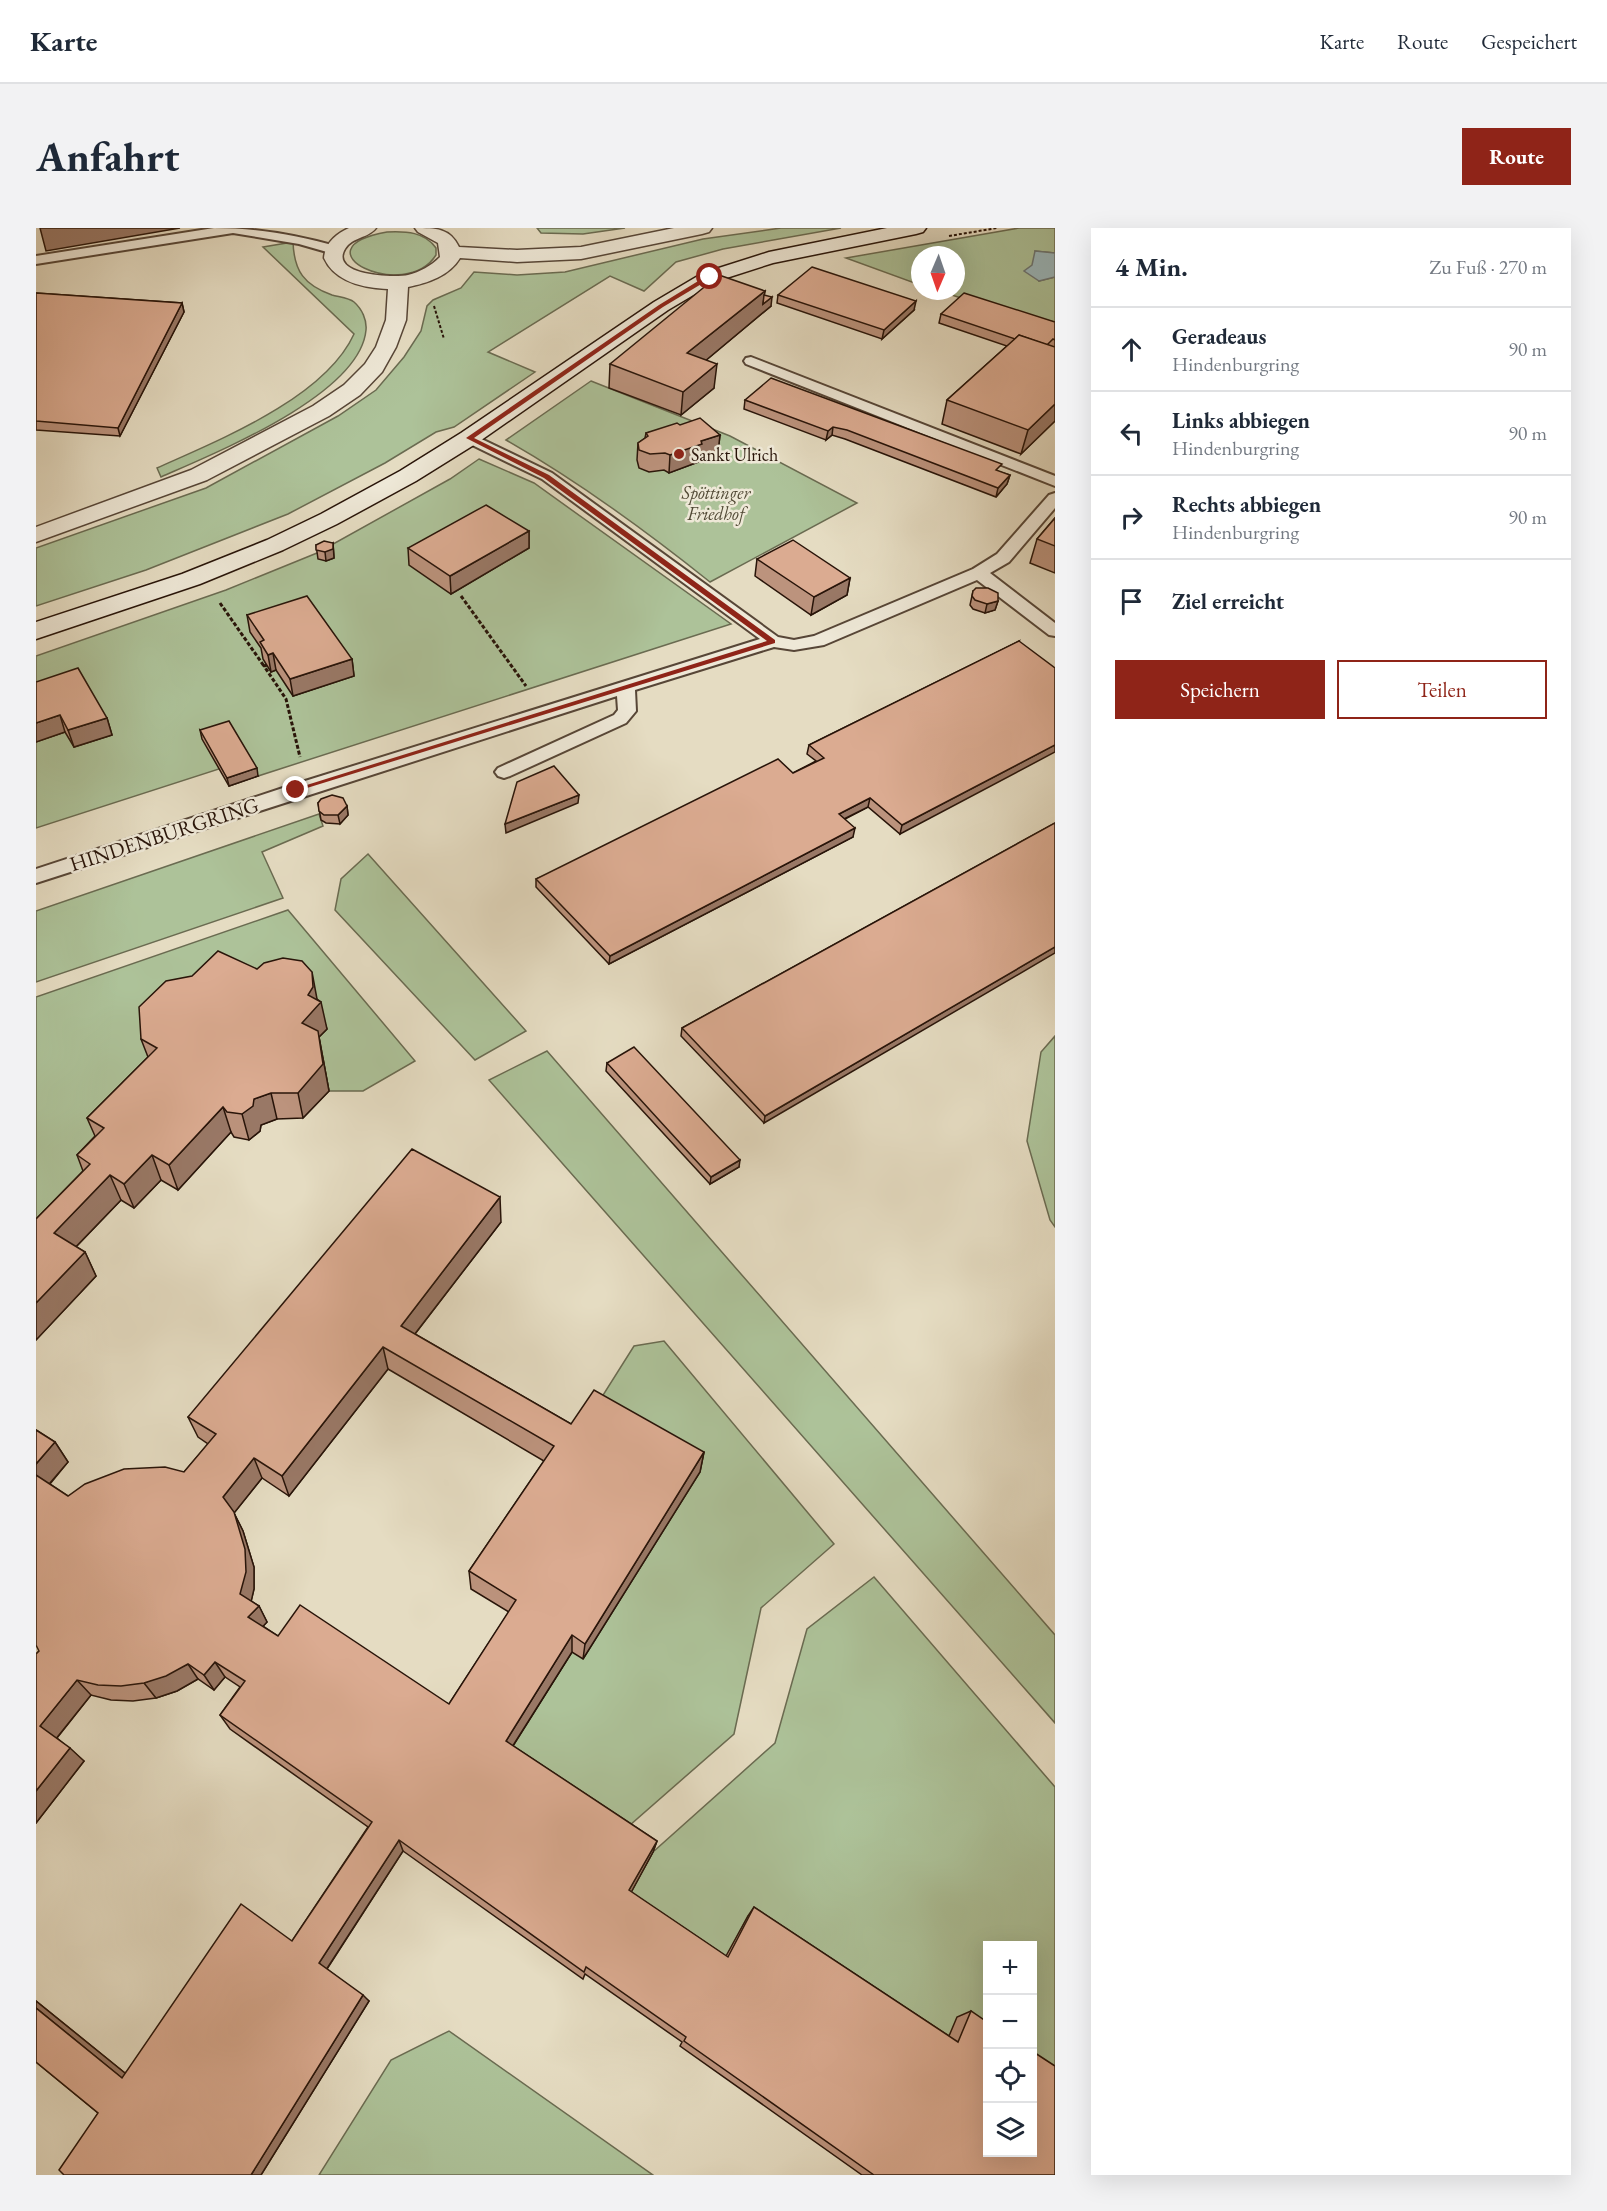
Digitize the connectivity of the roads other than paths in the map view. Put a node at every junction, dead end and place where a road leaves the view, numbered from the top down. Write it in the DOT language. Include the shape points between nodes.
graph roads {
  1 [pos="430,228"];
  2 [pos="702,228"];
  3 [pos="916,228"];
  4 [pos="233,229"];
  5 [pos="358,229"];
  6 [pos="334,250"];
  7 [pos="452,252"];
  8 [pos="36,260"];
  9 [pos="398,282"];
  10 [pos="751,361"];
  11 [pos="469,438"];
  12 [pos="1055,481"];
  13 [pos="1055,498"];
  14 [pos="36,535"];
  15 [pos="979,573"];
  16 [pos="36,631"];
  17 [pos="1055,631"];
  18 [pos="773,641"];
  19 [pos="626,689"];
  20 [pos="504,772"];
  21 [pos="36,876"];
  1 -- 7 [label="street" via="446,239"];
  2 -- 7 [label="street" via="581,253 517,256"];
  3 -- 11 [label="street" via="769,258 710,277 661,306"];
  4 -- 6 [label="lane" via="301,240"];
  4 -- 8 [label="lane"];
  5 -- 6 [label="street"];
  6 -- 9 [label="street" via="338,265 355,277"];
  7 -- 9 [label="street" via="436,272"];
  9 -- 14 [label="street" via="396,320 386,347 374,368 352,390 321,411 199,475"];
  10 -- 12 [label="lane"];
  11 -- 16 [label="street" via="408,476 275,545 191,579"];
  11 -- 18 [label="lane" via="547,476"];
  13 -- 15 [label="lane, HINDENBURGRING" via="1003,558"];
  15 -- 17 [label="lane"];
  15 -- 18 [label="lane, HINDENBURGRING" via="818,641 794,645"];
  18 -- 19 [label="lane, HINDENBURGRING"];
  19 -- 20 [label="lane" via="627,711 620,719"];
  19 -- 21 [label="lane, HINDENBURGRING"];
}
